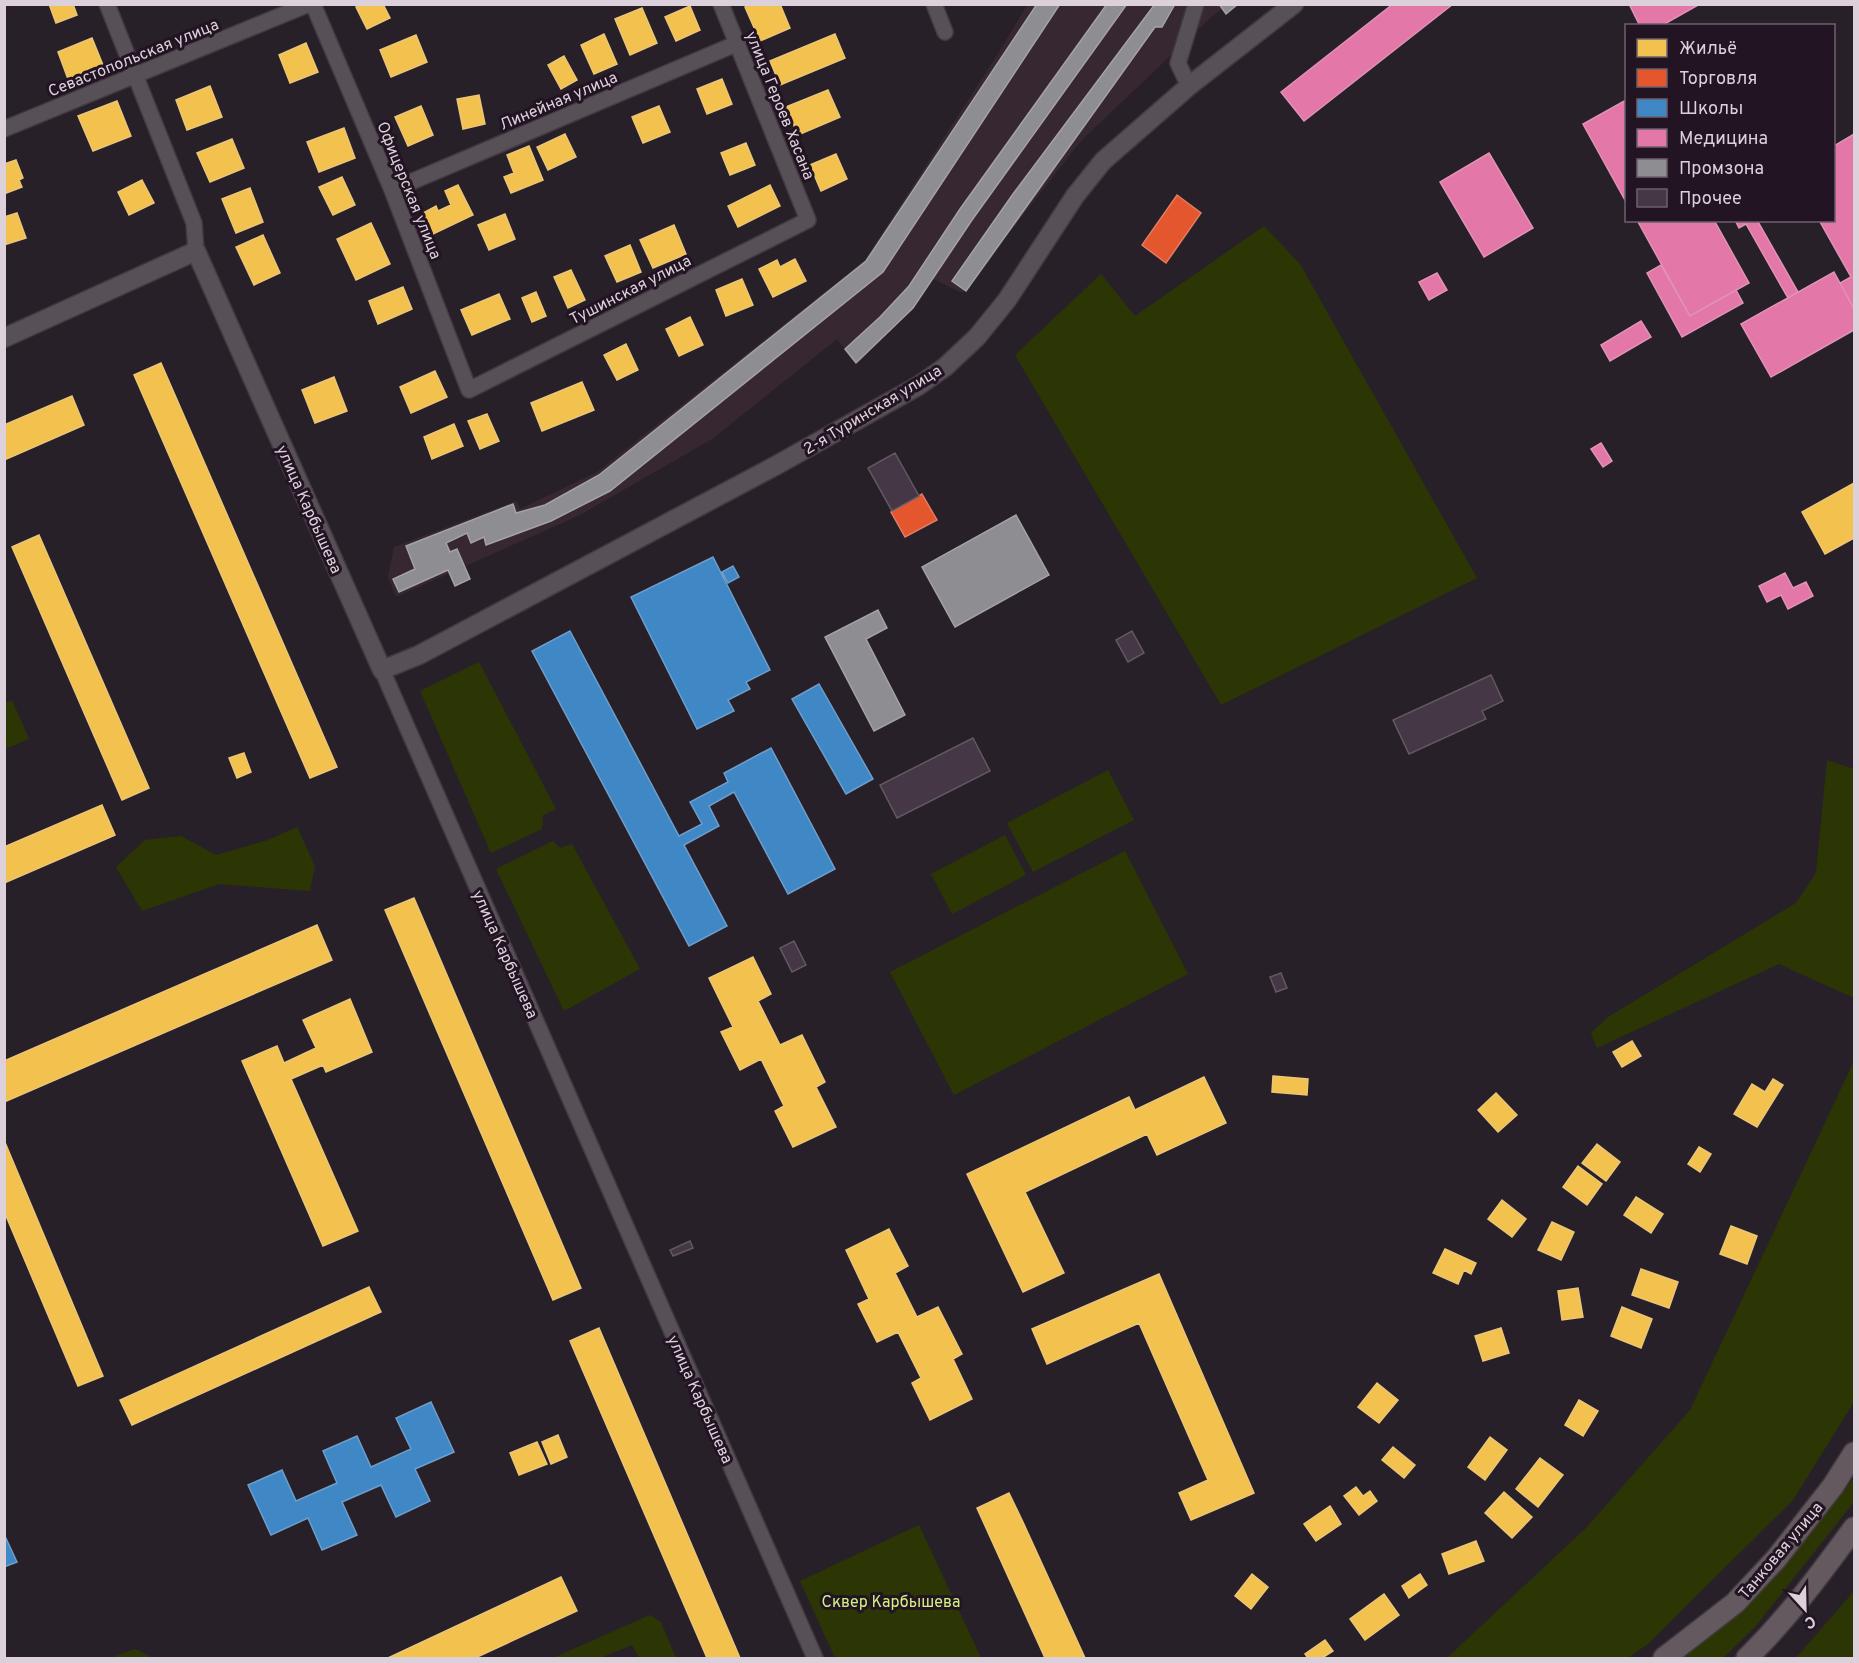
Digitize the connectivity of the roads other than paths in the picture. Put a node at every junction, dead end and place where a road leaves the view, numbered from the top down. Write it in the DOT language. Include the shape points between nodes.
graph roads {
  1 [pos="107,4"];
  2 [pos="309,4"];
  3 [pos="313,4"];
  4 [pos="721,4"];
  5 [pos="934,4"];
  6 [pos="1196,4"];
  7 [pos="1294,4"];
  8 [pos="945,32"];
  9 [pos="738,43"];
  10 [pos="136,75"];
  11 [pos="1189,86"];
  12 [pos="4,129"];
  13 [pos="392,190"];
  14 [pos="808,220"];
  15 [pos="196,251"];
  16 [pos="4,338"];
  17 [pos="469,390"];
  18 [pos="382,670"];
  19 [pos="1854,1453"];
  20 [pos="1854,1528"];
  21 [pos="814,1659"];
  22 [pos="1664,1659"];
  23 [pos="1747,1659"];
  1 -- 10 [label="street"];
  2 -- 10 [label="street, Севастопольская улица"];
  3 -- 13 [label="street, Офицерская улица"];
  4 -- 9 [label="street, улица Героев Хасана"];
  5 -- 8 [label="street"];
  6 -- 11 [label="street" via="1178,63"];
  7 -- 11 [label="street, 2-я Туринская улица"];
  9 -- 13 [label="street, Линейная улица"];
  9 -- 14 [label="street, улица Героев Хасана"];
  10 -- 12 [label="street, Севастопольская улица"];
  10 -- 15 [label="street" via="194,224"];
  11 -- 18 [label="street, 2-я Туринская улица" via="1103,161 1075,196 1007,300 977,337 945,367 765,472 419,655"];
  13 -- 17 [label="street, Офицерская улица"];
  14 -- 17 [label="street, Тушинская улица"];
  15 -- 16 [label="street"];
  15 -- 18 [label="street, улица Карбышева"];
  18 -- 21 [label="street, улица Карбышева"];
  19 -- 22 [label="main road, Танковая улица" via="1776,1559 1735,1603"];
  20 -- 23 [label="main road" via="1809,1589"];
}
